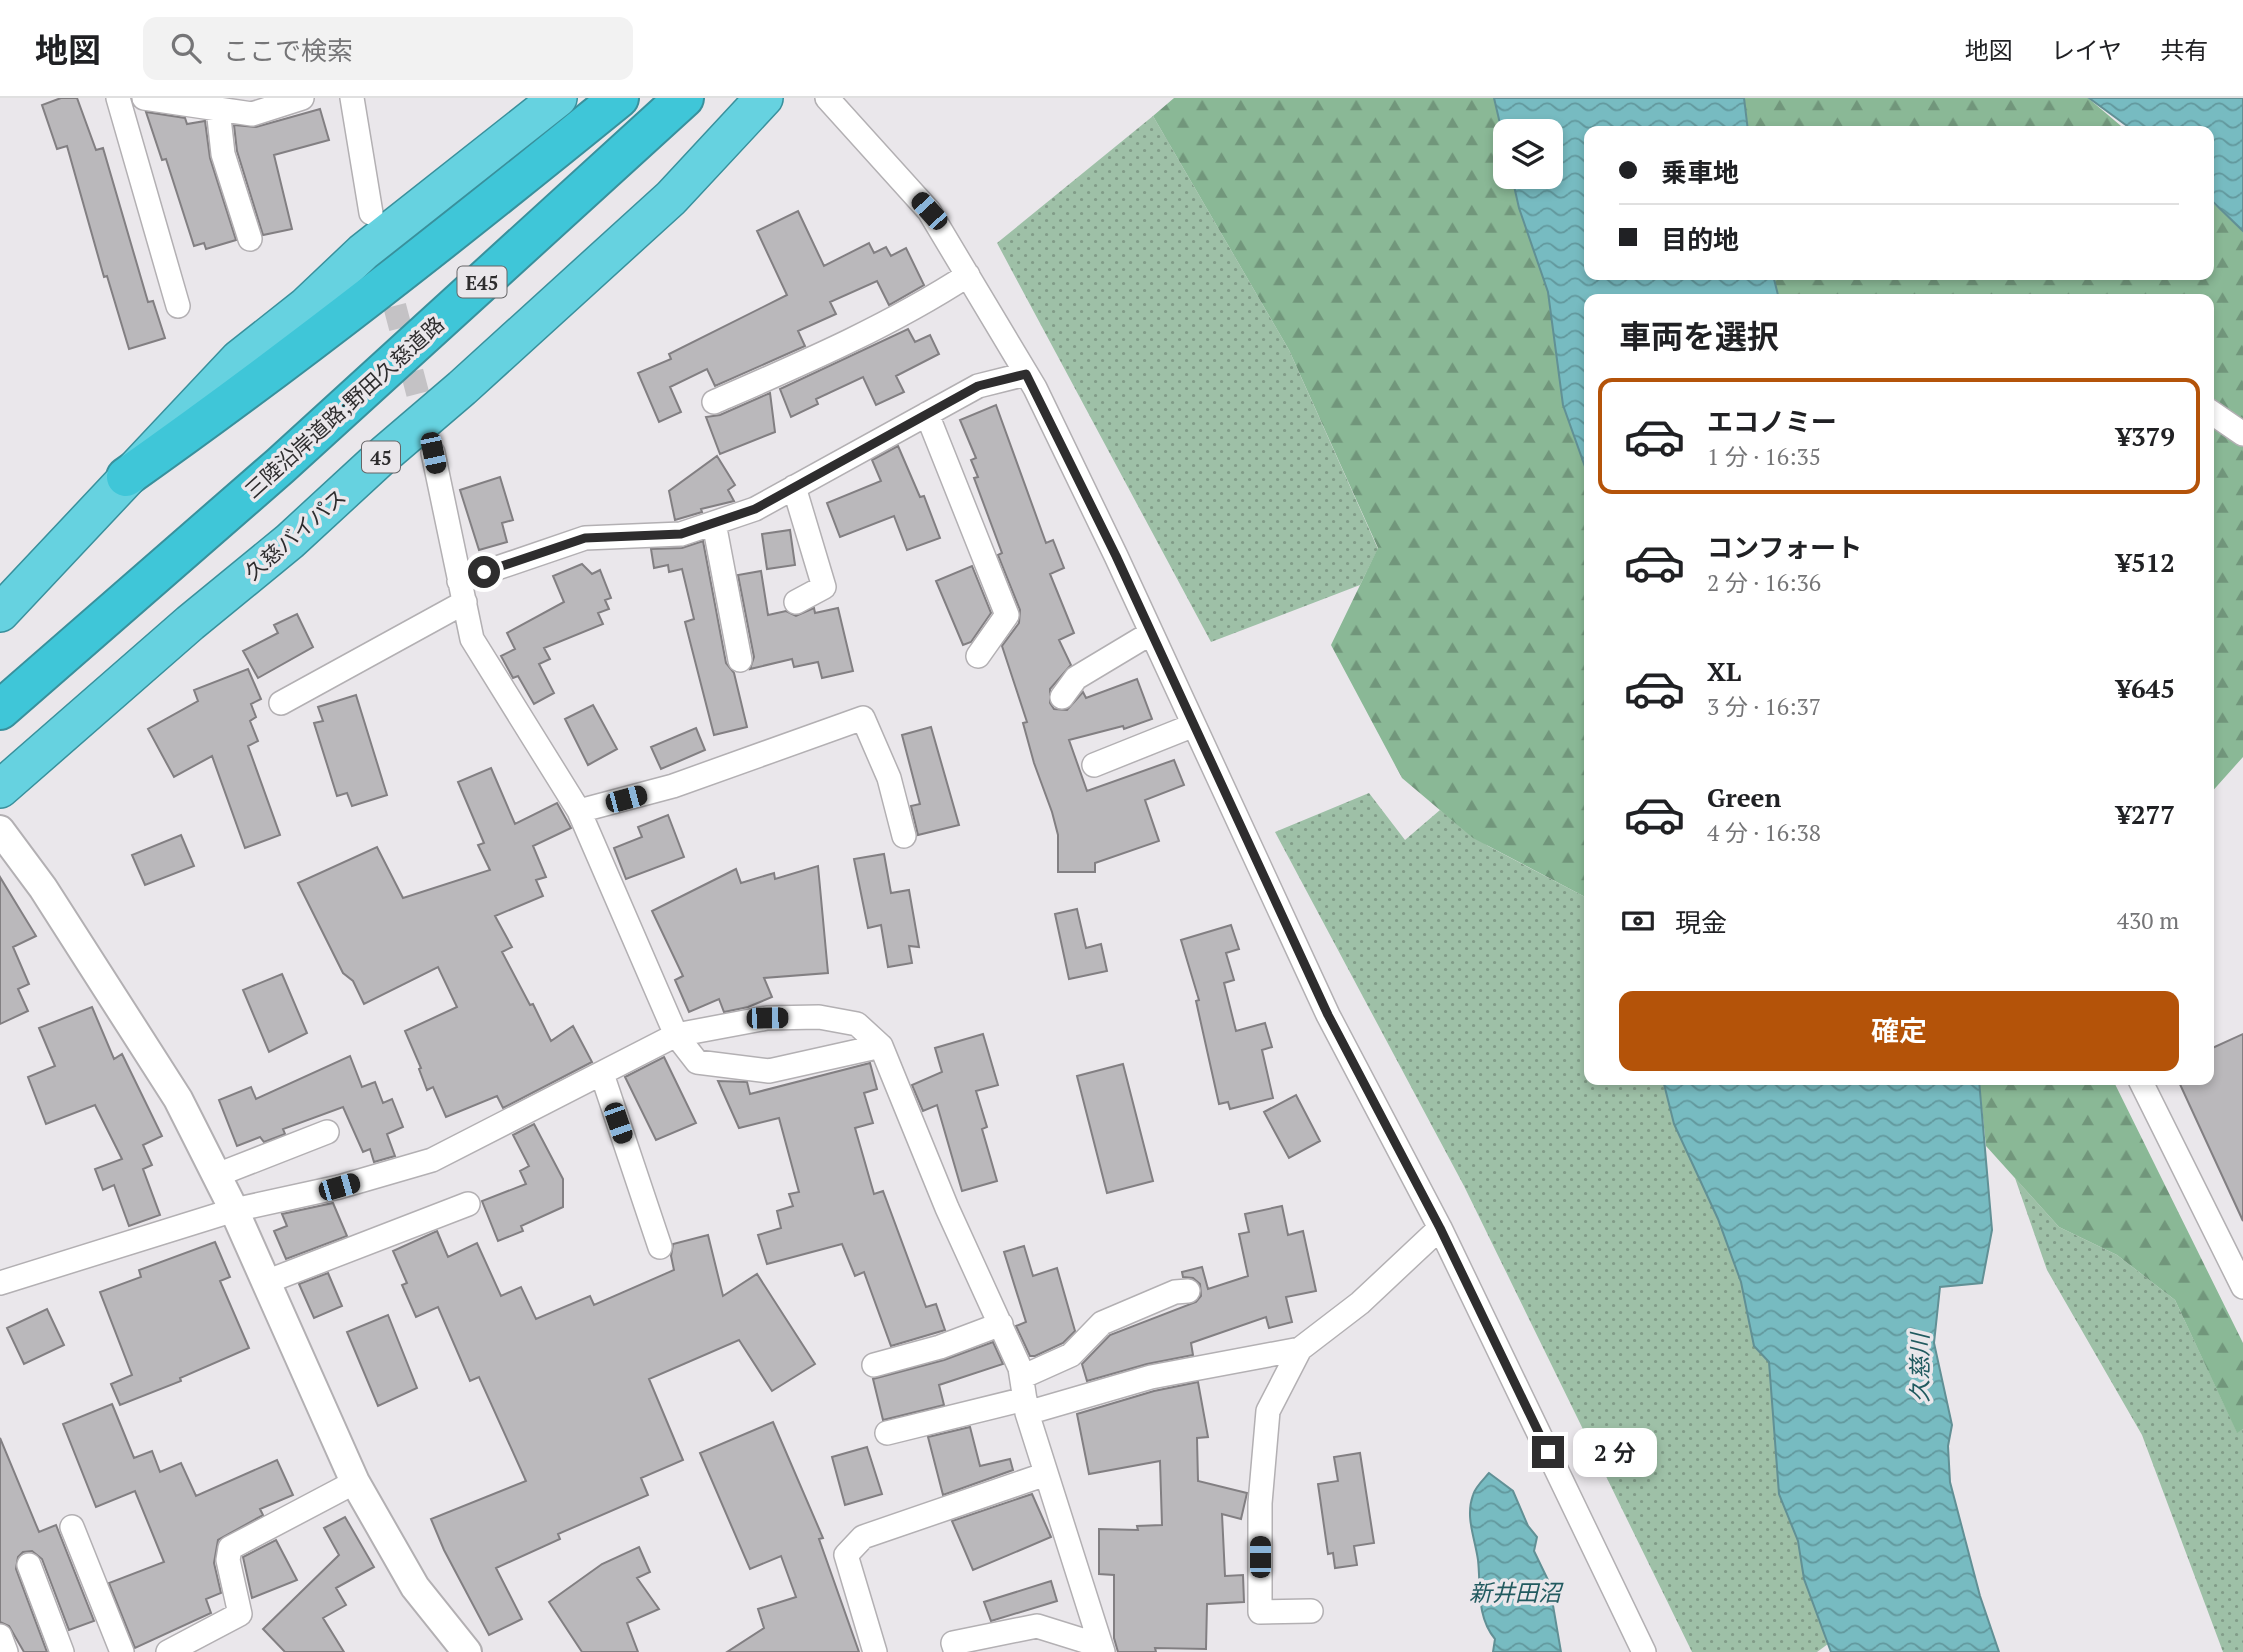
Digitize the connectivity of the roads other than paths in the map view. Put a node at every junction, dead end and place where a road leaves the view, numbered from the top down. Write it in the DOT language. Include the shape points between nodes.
graph roads {
  1 [pos="118,98"];
  2 [pos="144,98"];
  3 [pos="300,98"];
  4 [pos="352,98"];
  5 [pos="558,98"];
  6 [pos="619,98"];
  7 [pos="646,98"];
  8 [pos="684,98"];
  9 [pos="827,98"];
  10 [pos="758,105"];
  11 [pos="218,109"];
  12 [pos="371,213"];
  13 [pos="250,239"];
  14 [pos="968,275"];
  15 [pos="178,306"];
  16 [pos="1026,374"];
  17 [pos="714,402"];
  18 [pos="927,414"];
  19 [pos="2214,414"];
  20 [pos="2243,434"];
  21 [pos="433,453"];
  22 [pos="272,460"];
  23 [pos="126,477"];
  24 [pos="793,487"];
  25 [pos="714,523"];
  26 [pos="462,592"];
  27 [pos="796,603"];
  28 [pos="0,613"];
  29 [pos="1151,633"];
  30 [pos="978,656"];
  31 [pos="740,660"];
  32 [pos="1062,697"];
  33 [pos="281,703"];
  34 [pos="0,708"];
  35 [pos="1194,725"];
  36 [pos="1094,765"];
  37 [pos="0,789"];
  38 [pos="579,811"];
  39 [pos="0,830"];
  40 [pos="904,836"];
  41 [pos="677,1035"];
  42 [pos="881,1046"];
  43 [pos="602,1074"];
  44 [pos="2142,1085"];
  45 [pos="327,1132"];
  46 [pos="217,1175"];
  47 [pos="468,1204"];
  48 [pos="234,1210"];
  49 [pos="1440,1228"];
  50 [pos="660,1247"];
  51 [pos="266,1282"];
  52 [pos="0,1283"];
  53 [pos="2243,1287"];
  54 [pos="1188,1291"];
  55 [pos="1001,1324"];
  56 [pos="1300,1349"];
  57 [pos="874,1365"];
  58 [pos="1025,1396"];
  59 [pos="887,1433"];
  60 [pos="1046,1474"];
  61 [pos="355,1482"];
  62 [pos="72,1527"];
  63 [pos="29,1565"];
  64 [pos="1311,1611"];
  65 [pos="0,1636"];
  66 [pos="1102,1649"];
  67 [pos="175,1651"];
  68 [pos="6,1652"];
  69 [pos="62,1652"];
  70 [pos="122,1652"];
  71 [pos="467,1652"];
  72 [pos="875,1652"];
  73 [pos="956,1652"];
  74 [pos="1644,1652"];
  1 -- 15 [label="street"];
  2 -- 11 [label="street"];
  3 -- 11 [label="street" via="253,114"];
  4 -- 12 [label="street"];
  5 -- 23 [label="highway" via="363,252 306,306 239,359"];
  6 -- 23 [label="highway" via="430,252 267,377"];
  7 -- 22 [label="highway, 三陸沿岸道路;野田久慈道路 / E45"];
  8 -- 22 [label="highway, 三陸沿岸道路;野田久慈道路 / E45"];
  9 -- 14 [label="street" via="929,211"];
  10 -- 37 [label="highway, 久慈バイパス / 45" via="671,198 462,388"];
  11 -- 13 [label="street" via="223,154"];
  14 -- 16 [label="street"];
  14 -- 17 [label="street" via="835,349"];
  16 -- 18 [label="street" via="978,386"];
  16 -- 29 [label="street"];
  18 -- 24 [label="street"];
  18 -- 30 [label="street" via="1007,615"];
  19 -- 20 [label="street"];
  21 -- 26 [label="street"];
  22 -- 34 [label="highway, 三陸沿岸道路;野田久慈道路 / E45"];
  23 -- 28 [label="highway"];
  24 -- 25 [label="street" via="755,509"];
  24 -- 27 [label="street" via="824,587"];
  25 -- 26 [label="street" via="681,534 585,538"];
  25 -- 31 [label="street"];
  26 -- 33 [label="street"];
  26 -- 38 [label="street" via="472,639"];
  29 -- 32 [label="street" via="1076,678"];
  29 -- 35 [label="street"];
  35 -- 36 [label="street"];
  35 -- 49 [label="street" via="1328,1015"];
  38 -- 40 [label="street" via="684,782 863,718 889,778"];
  38 -- 41 [label="street"];
  39 -- 46 [label="street" via="43,888 178,1099"];
  41 -- 42 [label="street" via="767,1018 819,1017 857,1024"];
  41 -- 42 [label="street" via="697,1062 769,1071"];
  41 -- 43 [label="street"];
  42 -- 55 [label="street" via="947,1208"];
  43 -- 48 [label="street" via="432,1160"];
  43 -- 50 [label="street"];
  44 -- 53 [label="street"];
  45 -- 46 [label="street"];
  46 -- 48 [label="street"];
  47 -- 51 [label="street"];
  48 -- 51 [label="street"];
  48 -- 52 [label="street"];
  49 -- 56 [label="street" via="1360,1303"];
  49 -- 74 [label="street"];
  51 -- 61 [label="street"];
  54 -- 58 [label="street" via="1175,1292 1102,1323"];
  55 -- 57 [label="street"];
  55 -- 58 [label="street"];
  56 -- 58 [label="street"];
  56 -- 64 [label="street" via="1269,1411 1260,1503 1260,1612"];
  58 -- 59 [label="street"];
  58 -- 60 [label="street"];
  60 -- 66 [label="street"];
  60 -- 72 [label="street" via="863,1537 846,1555"];
  61 -- 67 [label="street" via="230,1548 228,1560 240,1614"];
  61 -- 71 [label="street" via="415,1587"];
  62 -- 70 [label="street"];
  63 -- 69 [label="street"];
  65 -- 68 [label="street"];
  66 -- 73 [label="street" via="1037,1626 971,1637 954,1643"];
}
